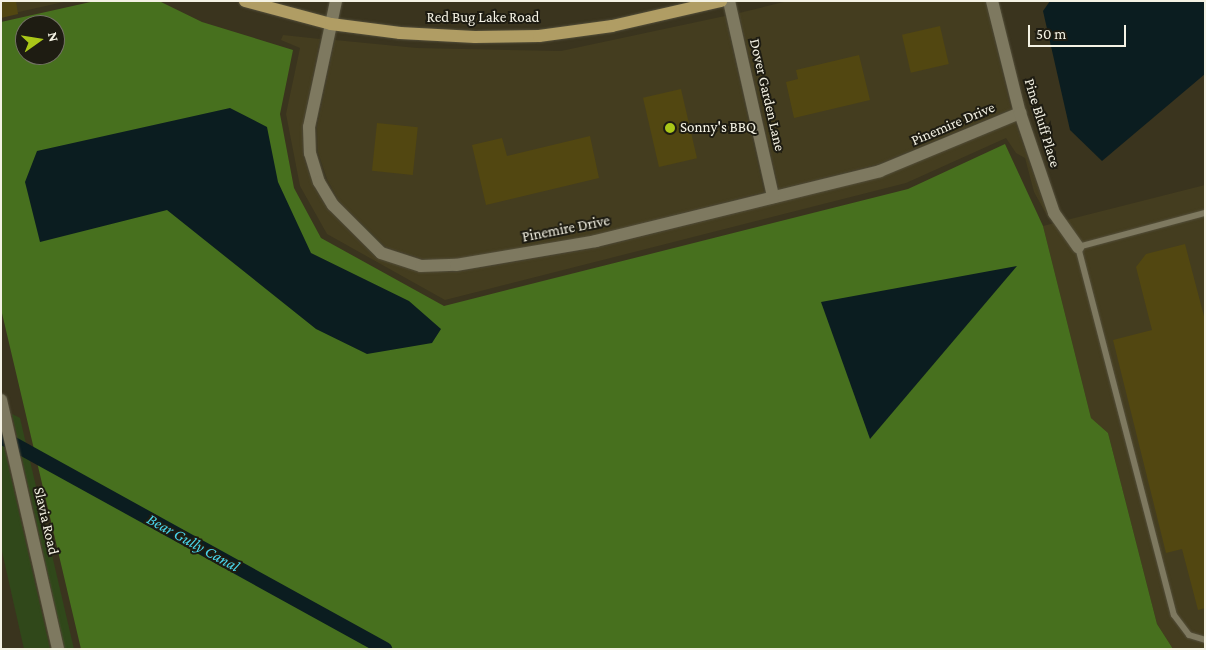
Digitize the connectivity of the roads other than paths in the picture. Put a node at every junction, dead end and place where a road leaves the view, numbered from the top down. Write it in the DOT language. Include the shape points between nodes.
graph roads {
  1 [pos="245,1"];
  2 [pos="336,1"];
  3 [pos="721,1"];
  4 [pos="729,1"];
  5 [pos="992,1"];
  6 [pos="331,24"];
  7 [pos="1020,113"];
  8 [pos="773,197"];
  9 [pos="1205,214"];
  10 [pos="1078,247"];
  11 [pos="1,400"];
  12 [pos="1205,640"];
  13 [pos="58,649"];
  1 -- 6 [label="main road, Red Bug Lake Road"];
  2 -- 6 [label="street, Pinemire Drive"];
  3 -- 6 [label="main road, Red Bug Lake Road" via="612,26 539,36 400,33"];
  4 -- 8 [label="street, Dover Garden Lane"];
  5 -- 7 [label="street, Pine Bluff Place"];
  6 -- 8 [label="street, Pinemire Drive" via="310,128 310,154 319,182 333,204 381,253 421,266 456,265 596,241"];
  7 -- 8 [label="street, Pinemire Drive" via="880,171"];
  7 -- 10 [label="street, Pine Bluff Place" via="1054,214"];
  9 -- 10 [label="lane"];
  10 -- 12 [label="lane" via="1174,615 1189,635"];
  11 -- 13 [label="street, Slavia Road"];
}
